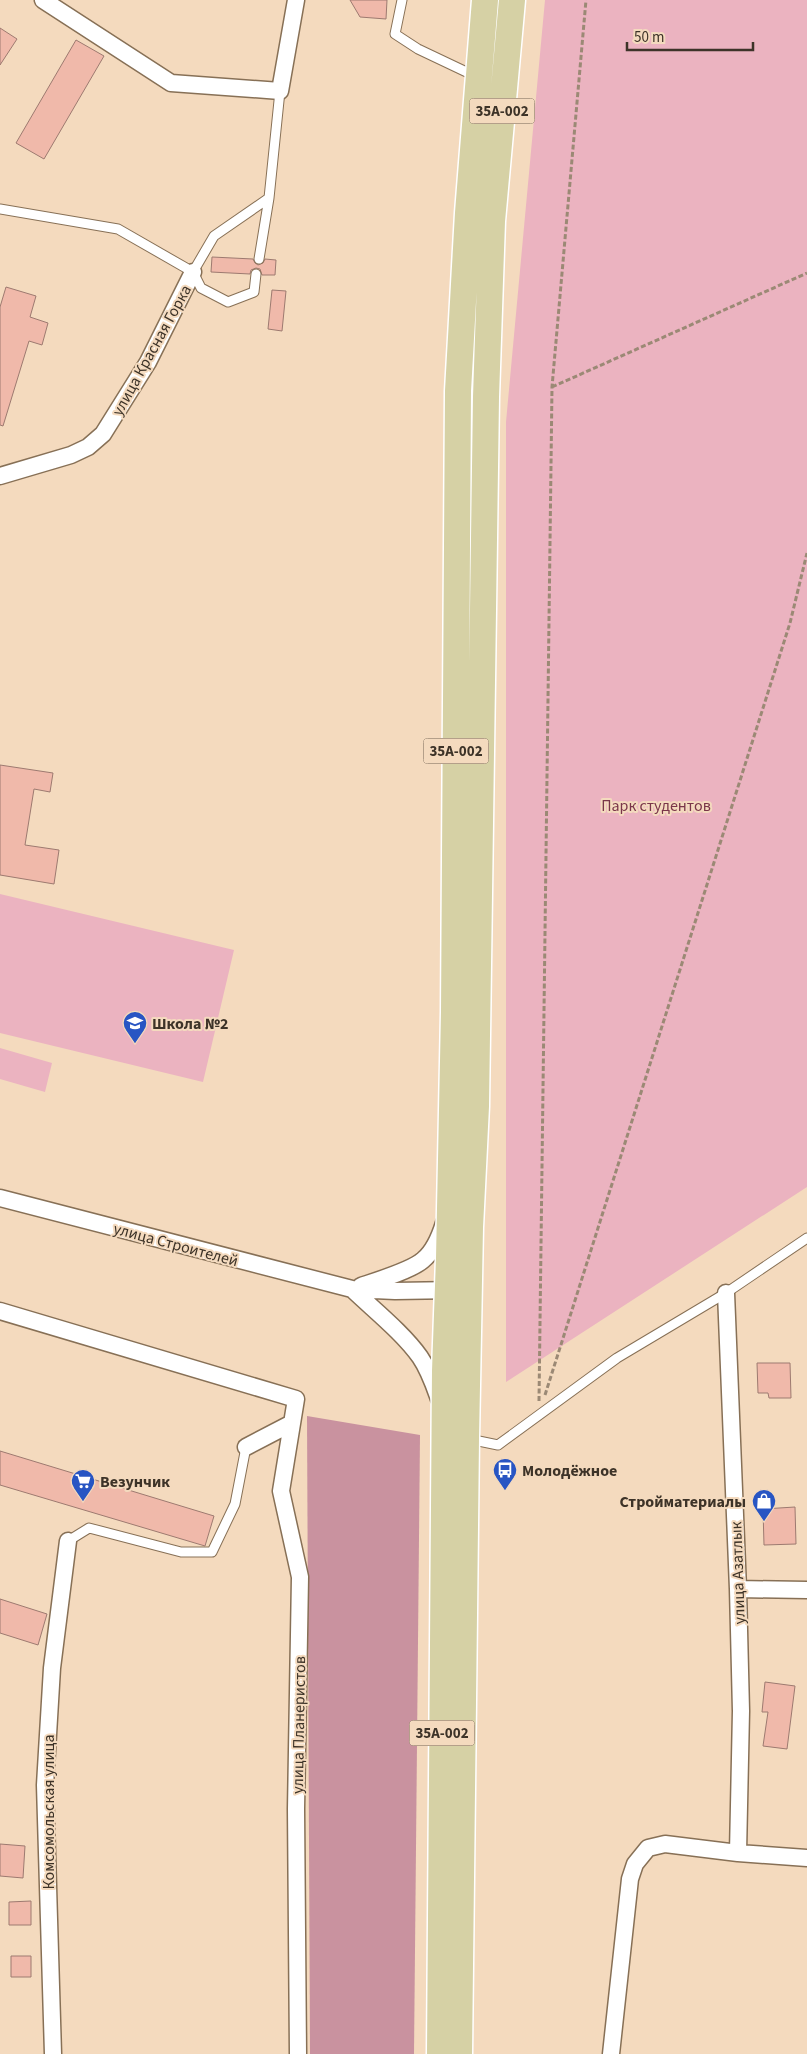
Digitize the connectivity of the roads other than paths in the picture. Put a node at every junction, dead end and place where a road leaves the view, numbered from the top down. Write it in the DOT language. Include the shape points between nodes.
graph roads {
  1 [pos="43,0"];
  2 [pos="296,0"];
  3 [pos="402,0"];
  4 [pos="485,0"];
  5 [pos="512,0"];
  6 [pos="479,78"];
  7 [pos="280,91"];
  8 [pos="269,198"];
  9 [pos="0,209"];
  10 [pos="259,259"];
  11 [pos="193,272"];
  12 [pos="256,274"];
  13 [pos="0,476"];
  14 [pos="0,1198"];
  15 [pos="450,1204"];
  16 [pos="807,1238"];
  17 [pos="352,1289"];
  18 [pos="458,1290"];
  19 [pos="726,1293"];
  20 [pos="0,1311"];
  21 [pos="444,1413"];
  22 [pos="292,1423"];
  23 [pos="466,1438"];
  24 [pos="246,1447"];
  25 [pos="68,1541"];
  26 [pos="738,1589"];
  27 [pos="807,1590"];
  28 [pos="738,1854"];
  29 [pos="807,1858"];
  30 [pos="53,2054"];
  31 [pos="298,2054"];
  32 [pos="440,2054"];
  33 [pos="459,2054"];
  34 [pos="612,2054"];
  1 -- 7 [label="street" via="171,83"];
  2 -- 7 [label="street"];
  3 -- 6 [label="lane" via="395,34 418,49"];
  4 -- 6 [label="main road, 35А-002"];
  5 -- 18 [label="main road, 35А-002" via="492,221 476,1106"];
  6 -- 15 [label="main road, 35А-002" via="458,391"];
  7 -- 8 [label="lane"];
  8 -- 10 [label="lane"];
  8 -- 11 [label="lane" via="214,236"];
  9 -- 11 [label="lane" via="118,229"];
  11 -- 12 [label="lane" via="200,288 228,302 254,292"];
  11 -- 13 [label="street, улица Красная Горка" via="148,362 103,434 88,447 71,455"];
  14 -- 17 [label="street, улица Строителей"];
  15 -- 17 [label="street" via="440,1238 423,1261"];
  15 -- 18 [label="main road, 35А-002"];
  16 -- 19 [label="lane"];
  17 -- 18 [label="street, улица Строителей"];
  17 -- 21 [label="street" via="420,1357 432,1378"];
  18 -- 21 [label="main road, 35А-002"];
  18 -- 23 [label="main road, 35А-002"];
  19 -- 23 [label="lane" via="617,1358 498,1445"];
  19 -- 26 [label="street, улица Азатлык"];
  20 -- 22 [label="street, улица Планеристов" via="296,1399"];
  21 -- 32 [label="main road, 35А-002"];
  22 -- 24 [label="street"];
  22 -- 31 [label="street, улица Планеристов" via="281,1491 300,1577 296,1809"];
  23 -- 33 [label="main road, 35А-002"];
  24 -- 25 [label="lane" via="235,1504 212,1552 181,1552 89,1528"];
  25 -- 30 [label="street, Комсомольская улица" via="52,1668 45,1785"];
  26 -- 27 [label="street"];
  26 -- 28 [label="street, улица Азатлык" via="741,1710"];
  28 -- 29 [label="street"];
  28 -- 34 [label="street" via="665,1844 648,1848 635,1864 630,1879"];
}
